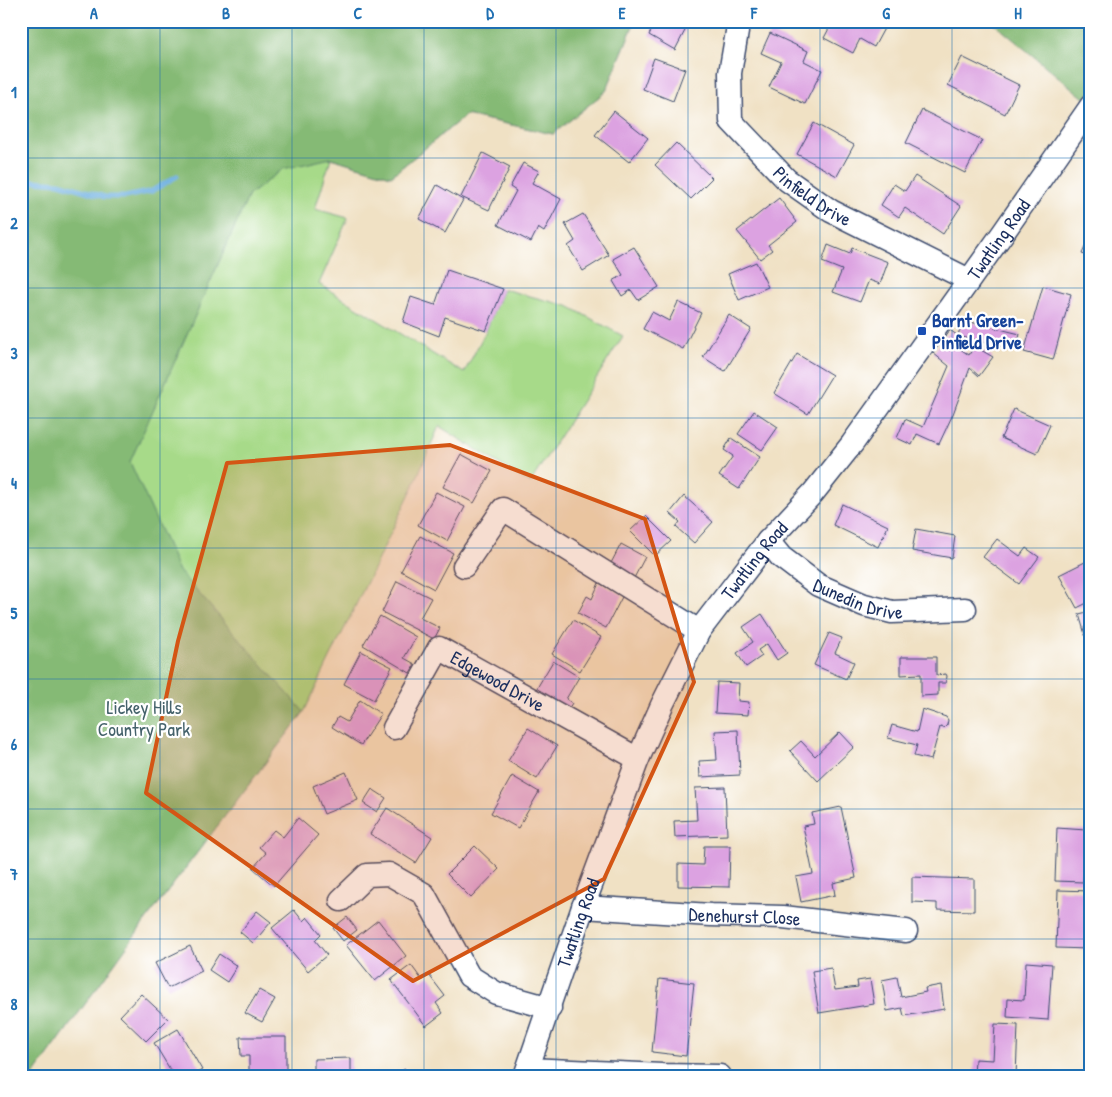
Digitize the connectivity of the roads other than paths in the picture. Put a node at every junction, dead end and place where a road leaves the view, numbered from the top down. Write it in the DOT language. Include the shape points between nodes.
graph roads {
  1 [pos="737,32"];
  2 [pos="1091,106"];
  3 [pos="969,280"];
  4 [pos="768,540"];
  5 [pos="464,566"];
  6 [pos="965,609"];
  7 [pos="700,631"];
  8 [pos="394,728"];
  9 [pos="638,759"];
  10 [pos="341,900"];
  11 [pos="583,907"];
  12 [pos="906,931"];
  13 [pos="550,1008"];
  14 [pos="527,1072"];
  15 [pos="720,1076"];
  1 -- 3 [label="street, Pinfield Drive" via="723,54 730,73 731,121 787,180 832,211"];
  2 -- 3 [label="street, Twatling Road"];
  3 -- 4 [label="street, Twatling Road" via="852,444 813,493"];
  4 -- 6 [label="street, Dunedin Drive" via="781,557 818,585 864,605 892,612"];
  4 -- 7 [label="street, Twatling Road"];
  5 -- 7 [label="street" via="503,509"];
  7 -- 9 [label="street, Twatling Road"];
  8 -- 9 [label="street, Edgewood Drive" via="439,648"];
  9 -- 11 [label="street, Twatling Road"];
  10 -- 13 [label="street" via="367,875 389,874 424,894 470,976 496,992"];
  11 -- 12 [label="street, Denehurst Close" via="783,917"];
  11 -- 13 [label="street, Twatling Road"];
  13 -- 14 [label="street, Twatling Road"];
  14 -- 15 [label="street"];
}
